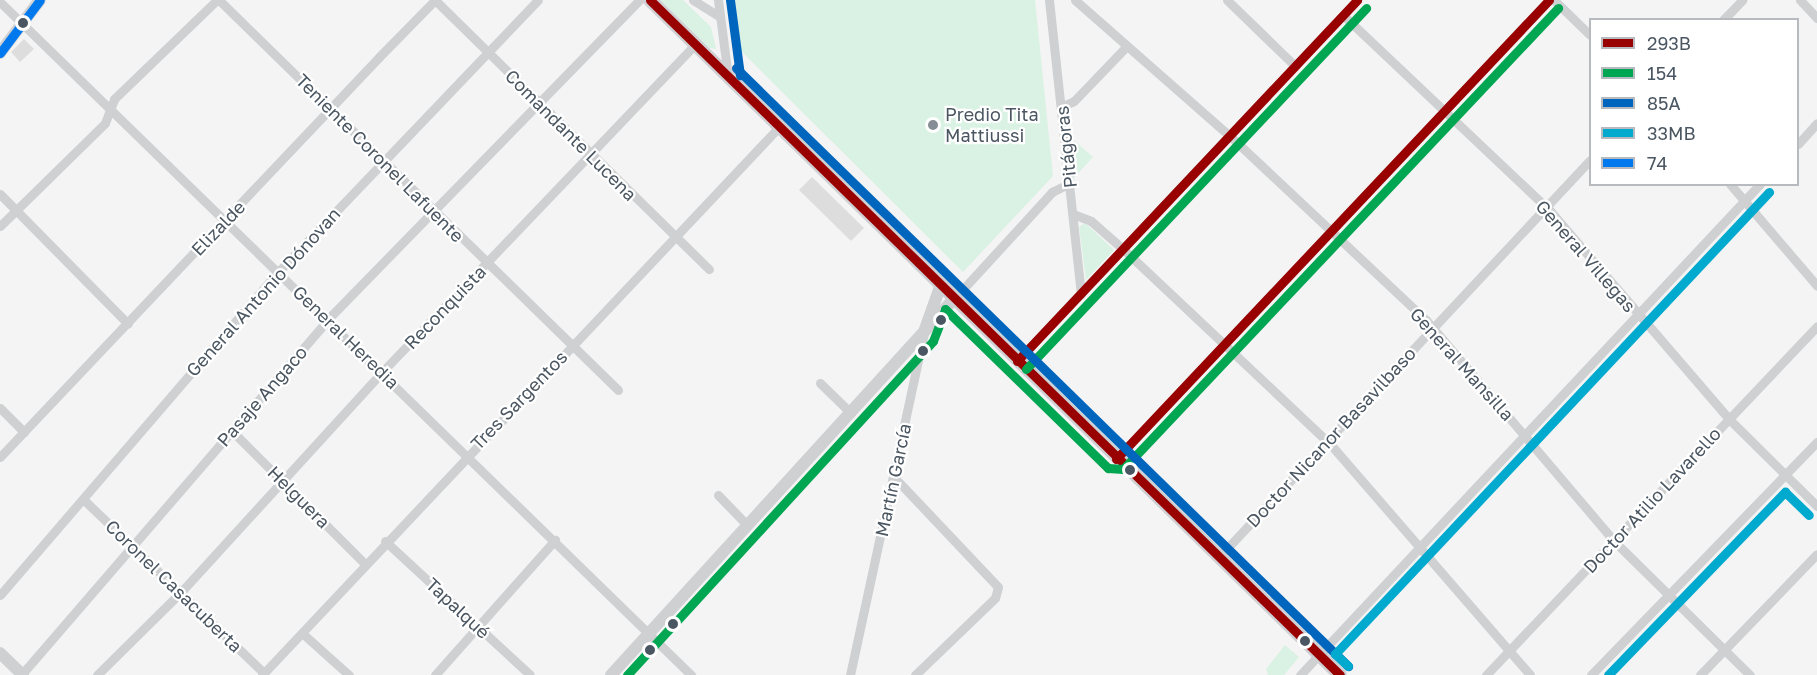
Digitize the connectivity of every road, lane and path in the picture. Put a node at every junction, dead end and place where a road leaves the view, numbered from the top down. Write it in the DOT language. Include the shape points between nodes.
graph roads {
  1 [pos="40,0"];
  2 [pos="218,0"];
  3 [pos="435,0"];
  4 [pos="538,0"];
  5 [pos="639,0"];
  6 [pos="650,0"];
  7 [pos="693,0"];
  8 [pos="718,0"];
  9 [pos="1049,0"];
  10 [pos="1075,0"];
  11 [pos="1227,0"];
  12 [pos="1358,0"];
  13 [pos="1549,0"];
  14 [pos="1554,0"];
  15 [pos="1742,0"];
  16 [pos="0,2"];
  17 [pos="1806,2"];
  18 [pos="720,16"];
  19 [pos="1344,16"];
  20 [pos="1725,18"];
  21 [pos="1817,18"];
  22 [pos="23,25"];
  23 [pos="1589,34"];
  24 [pos="695,45"];
  25 [pos="1126,46"];
  26 [pos="487,52"];
  27 [pos="0,53"];
  28 [pos="1295,66"];
  29 [pos="728,77"];
  30 [pos="539,104"];
  31 [pos="1061,107"];
  32 [pos="331,109"];
  33 [pos="1444,110"];
  34 [pos="110,111"];
  35 [pos="1817,123"];
  36 [pos="779,127"];
  37 [pos="1231,137"];
  38 [pos="1799,142"];
  39 [pos="591,155"];
  40 [pos="383,161"];
  41 [pos="1589,161"];
  42 [pos="1070,183"];
  43 [pos="1732,186"];
  44 [pos="1758,186"];
  45 [pos="0,194"];
  46 [pos="1744,201"];
  47 [pos="1546,207"];
  48 [pos="16,211"];
  49 [pos="435,212"];
  50 [pos="1073,214"];
  51 [pos="224,222"];
  52 [pos="0,226"];
  53 [pos="1330,232"];
  54 [pos="674,237"];
  55 [pos="1123,249"];
  56 [pos="486,264"];
  57 [pos="709,268"];
  58 [pos="278,272"];
  59 [pos="1817,286"];
  60 [pos="940,287"];
  61 [pos="1081,294"];
  62 [pos="956,298"];
  63 [pos="1638,315"];
  64 [pos="328,319"];
  65 [pos="128,324"];
  66 [pos="1817,326"];
  67 [pos="1434,328"];
  68 [pos="924,333"];
  69 [pos="571,345"];
  70 [pos="1225,346"];
  71 [pos="1017,361"];
  72 [pos="382,372"];
  73 [pos="820,383"];
  74 [pos="618,390"];
  75 [pos="0,408"];
  76 [pos="851,413"];
  77 [pos="1729,419"];
  78 [pos="232,431"];
  79 [pos="24,432"];
  80 [pos="1525,434"];
  81 [pos="1326,440"];
  82 [pos="1817,442"];
  83 [pos="467,454"];
  84 [pos="0,457"];
  85 [pos="1116,459"];
  86 [pos="1785,475"];
  87 [pos="894,477"];
  88 [pos="283,481"];
  89 [pos="718,495"];
  90 [pos="83,499"];
  91 [pos="1817,506"];
  92 [pos="748,525"];
  93 [pos="555,540"];
  94 [pos="385,541"];
  95 [pos="1614,541"];
  96 [pos="133,545"];
  97 [pos="1418,548"];
  98 [pos="1817,554"];
  99 [pos="1219,557"];
  100 [pos="365,564"];
  101 [pos="182,591"];
  102 [pos="1669,594"];
  103 [pos="0,595"];
  104 [pos="480,628"];
  105 [pos="302,633"];
  106 [pos="650,633"];
  107 [pos="1725,650"];
  108 [pos="0,652"];
  109 [pos="1507,652"];
  110 [pos="1318,654"];
  111 [pos="263,674"];
  112 [pos="22,675"];
  113 [pos="97,675"];
  114 [pos="349,675"];
  115 [pos="435,675"];
  116 [pos="530,675"];
  117 [pos="611,675"];
  118 [pos="691,675"];
  119 [pos="850,675"];
  120 [pos="915,675"];
  121 [pos="1300,675"];
  122 [pos="1340,675"];
  123 [pos="1486,675"];
  124 [pos="1530,675"];
  125 [pos="1590,675"];
  126 [pos="1700,675"];
  127 [pos="1750,675"];
  1 -- 22 [label="street" via="27,13"];
  2 -- 32 [label="street, Teniente Coronel Lafuente"];
  2 -- 34 [label="street" via="114,99"];
  3 -- 26 [label="street, Comandante Lucena"];
  3 -- 32 [label="street, Elizalde"];
  4 -- 26 [label="street, General Antonio Dónovan"];
  5 -- 30 [label="street, Pasaje Angaco"];
  6 -- 24 [label="main road"];
  7 -- 18 [label="street"];
  8 -- 18 [label="street"];
  9 -- 31 [label="street, Pitágoras"];
  10 -- 25 [label="street, General Mansilla"];
  11 -- 28 [label="street"];
  12 -- 19 [label="street"];
  13 -- 33 [label="street"];
  14 -- 23 [label="street"];
  15 -- 20 [label="street"];
  16 -- 22 [label="street, General Heredia"];
  17 -- 21 [label="street"];
  18 -- 29 [label="street"];
  19 -- 28 [label="street"];
  19 -- 33 [label="street, General Villegas"];
  22 -- 27 [label="street"];
  22 -- 34 [label="street, General Heredia"];
  24 -- 29 [label="main road"];
  24 -- 39 [label="street, Reconquista"];
  25 -- 31 [label="street" via="1074,101"];
  25 -- 37 [label="street, General Mansilla"];
  26 -- 30 [label="street, Comandante Lucena"];
  26 -- 40 [label="street, General Antonio Dónovan"];
  28 -- 37 [label="street"];
  29 -- 36 [label="main road"];
  30 -- 39 [label="street, Comandante Lucena"];
  30 -- 49 [label="street, Pasaje Angaco"];
  31 -- 42 [label="street, Pitágoras"];
  32 -- 40 [label="street, Teniente Coronel Lafuente"];
  32 -- 51 [label="street, Elizalde"];
  33 -- 47 [label="street, General Villegas"];
  33 -- 53 [label="street"];
  34 -- 48 [label="street" via="105,123"];
  34 -- 51 [label="street, General Heredia"];
  35 -- 38 [label="street"];
  36 -- 54 [label="street, Tres Sargentos"];
  36 -- 60 [label="main road"];
  37 -- 53 [label="street, General Mansilla"];
  37 -- 55 [label="street"];
  39 -- 54 [label="street, Comandante Lucena"];
  39 -- 56 [label="street, Reconquista"];
  40 -- 49 [label="street, Teniente Coronel Lafuente"];
  40 -- 58 [label="street, General Antonio Dónovan"];
  41 -- 47 [label="street, Doctor Nicanor Basavilbaso"];
  42 -- 50 [label="street, Pitágoras"];
  42 -- 62 [label="street" via="1052,192"];
  43 -- 46 [label="street"];
  44 -- 46 [label="street"];
  45 -- 48 [label="street"];
  46 -- 59 [label="street"];
  46 -- 63 [label="street"];
  47 -- 63 [label="street, General Villegas"];
  47 -- 67 [label="street, Doctor Nicanor Basavilbaso"];
  48 -- 52 [label="street"];
  48 -- 65 [label="street"];
  49 -- 56 [label="street, Teniente Coronel Lafuente"];
  49 -- 64 [label="street, Pasaje Angaco"];
  50 -- 55 [label="street" via="1091,221"];
  50 -- 61 [label="street, Pitágoras"];
  51 -- 58 [label="street, General Heredia"];
  51 -- 65 [label="street, Elizalde"];
  53 -- 67 [label="street, General Mansilla"];
  53 -- 70 [label="street"];
  54 -- 57 [label="street, Comandante Lucena"];
  54 -- 69 [label="street, Tres Sargentos"];
  55 -- 61 [label="street"];
  55 -- 70 [label="street"];
  56 -- 69 [label="street, Teniente Coronel Lafuente"];
  56 -- 72 [label="street, Reconquista"];
  58 -- 64 [label="street, General Heredia"];
  58 -- 90 [label="street, General Antonio Dónovan"];
  60 -- 62 [label="main road"];
  60 -- 68 [label="street, Martín García"];
  61 -- 71 [label="street"];
  62 -- 68 [label="street"];
  62 -- 71 [label="main road"];
  63 -- 77 [label="street, General Villegas"];
  63 -- 80 [label="street"];
  64 -- 72 [label="street, General Heredia"];
  64 -- 78 [label="street, Pasaje Angaco"];
  65 -- 79 [label="street, Elizalde"];
  66 -- 77 [label="street, Doctor Atilio Lavarello"];
  67 -- 80 [label="street, General Mansilla"];
  67 -- 81 [label="street, Doctor Nicanor Basavilbaso"];
  68 -- 76 [label="street"];
  68 -- 87 [label="street, Martín García"];
  69 -- 74 [label="street, Teniente Coronel Lafuente"];
  69 -- 83 [label="street, Tres Sargentos"];
  70 -- 81 [label="street"];
  70 -- 85 [label="street"];
  71 -- 85 [label="main road"];
  72 -- 83 [label="street, General Heredia"];
  72 -- 88 [label="street, Reconquista"];
  73 -- 76 [label="street"];
  75 -- 79 [label="street"];
  76 -- 92 [label="street"];
  77 -- 86 [label="street, General Villegas"];
  77 -- 95 [label="street, Doctor Atilio Lavarello"];
  78 -- 88 [label="street, Helguera"];
  78 -- 96 [label="street, Pasaje Angaco"];
  79 -- 84 [label="street, Elizalde"];
  80 -- 95 [label="street, General Mansilla"];
  80 -- 97 [label="street"];
  81 -- 97 [label="street"];
  81 -- 99 [label="street, Doctor Nicanor Basavilbaso"];
  82 -- 86 [label="street"];
  83 -- 93 [label="street, General Heredia"];
  83 -- 94 [label="street, Tres Sargentos"];
  85 -- 99 [label="main road"];
  86 -- 91 [label="street, General Villegas"];
  86 -- 102 [label="street"];
  87 -- 119 [label="street, Martín García"];
  87 -- 120 [label="street" via="998,590"];
  88 -- 100 [label="street, Helguera"];
  88 -- 101 [label="street, Reconquista"];
  89 -- 92 [label="street"];
  90 -- 96 [label="street, Coronel Casacuberta"];
  90 -- 103 [label="street, General Antonio Dónovan"];
  92 -- 106 [label="street"];
  93 -- 104 [label="street"];
  93 -- 106 [label="street, General Heredia"];
  94 -- 100 [label="street, Tres Sargentos"];
  94 -- 104 [label="street, Tapalqué"];
  95 -- 102 [label="street, General Mansilla"];
  95 -- 109 [label="street, Doctor Atilio Lavarello"];
  96 -- 101 [label="street, Coronel Casacuberta"];
  96 -- 112 [label="street, Pasaje Angaco"];
  97 -- 109 [label="street"];
  97 -- 110 [label="street"];
  98 -- 107 [label="street"];
  99 -- 110 [label="main road"];
  100 -- 105 [label="street, Tres Sargentos"];
  101 -- 111 [label="street, Coronel Casacuberta"];
  101 -- 113 [label="street, Reconquista"];
  102 -- 107 [label="street, General Mansilla"];
  102 -- 125 [label="street"];
  104 -- 115 [label="street"];
  104 -- 116 [label="street, Tapalqué"];
  105 -- 111 [label="street, Tres Sargentos"];
  105 -- 114 [label="street"];
  106 -- 117 [label="street"];
  106 -- 118 [label="street, General Heredia"];
  107 -- 126 [label="street"];
  107 -- 127 [label="street, General Mansilla"];
  108 -- 112 [label="street"];
  109 -- 123 [label="street, Doctor Atilio Lavarello"];
  109 -- 124 [label="street"];
  110 -- 121 [label="street"];
  110 -- 122 [label="main road"];
}
